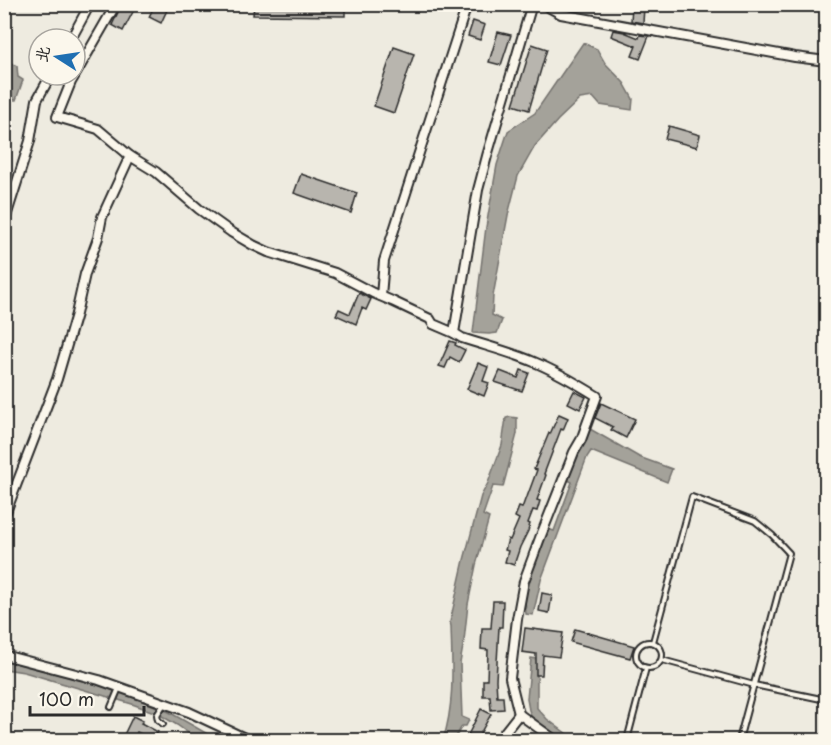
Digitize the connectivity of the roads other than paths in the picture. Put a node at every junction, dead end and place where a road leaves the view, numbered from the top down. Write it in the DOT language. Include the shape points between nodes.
graph roads {
  1 [pos="90,4"];
  2 [pos="116,4"];
  3 [pos="465,4"];
  4 [pos="532,4"];
  5 [pos="543,4"];
  6 [pos="78,27"];
  7 [pos="826,61"];
  8 [pos="44,87"];
  9 [pos="130,156"];
  10 [pos="4,223"];
  11 [pos="381,296"];
  12 [pos="454,333"];
  13 [pos="4,517"];
  14 [pos="653,642"];
  15 [pos="4,655"];
  16 [pos="662,660"];
  17 [pos="646,668"];
  18 [pos="754,686"];
  19 [pos="119,688"];
  20 [pos="826,700"];
  21 [pos="163,705"];
  22 [pos="111,706"];
  23 [pos="519,714"];
  24 [pos="163,724"];
  25 [pos="249,741"];
  26 [pos="500,741"];
  27 [pos="555,741"];
  28 [pos="627,741"];
  29 [pos="739,741"];
  1 -- 6 [label="street"];
  2 -- 9 [label="street" via="71,82 57,117 98,129"];
  3 -- 11 [label="street" via="384,261"];
  4 -- 12 [label="street" via="478,190"];
  5 -- 7 [label="street" via="561,14"];
  8 -- 10 [label="street" via="37,100 30,141"];
  9 -- 11 [label="street" via="253,245 335,273"];
  9 -- 13 [label="street" via="102,218 57,379"];
  11 -- 12 [label="street"];
  12 -- 23 [label="street" via="536,363 597,396 524,581 510,678"];
  14 -- 16 [label="lane" via="661,649"];
  14 -- 17 [label="lane" via="643,643 636,652 638,662"];
  14 -- 18 [label="lane" via="692,497 755,521 789,553"];
  15 -- 19 [label="street"];
  16 -- 17 [label="lane" via="656,667"];
  16 -- 18 [label="lane"];
  17 -- 28 [label="lane"];
  18 -- 20 [label="lane"];
  18 -- 29 [label="lane"];
  19 -- 21 [label="street"];
  19 -- 22 [label="lane"];
  21 -- 24 [label="lane" via="157,715"];
  21 -- 25 [label="street" via="189,712"];
  23 -- 26 [label="street"];
  23 -- 27 [label="street"];
}
